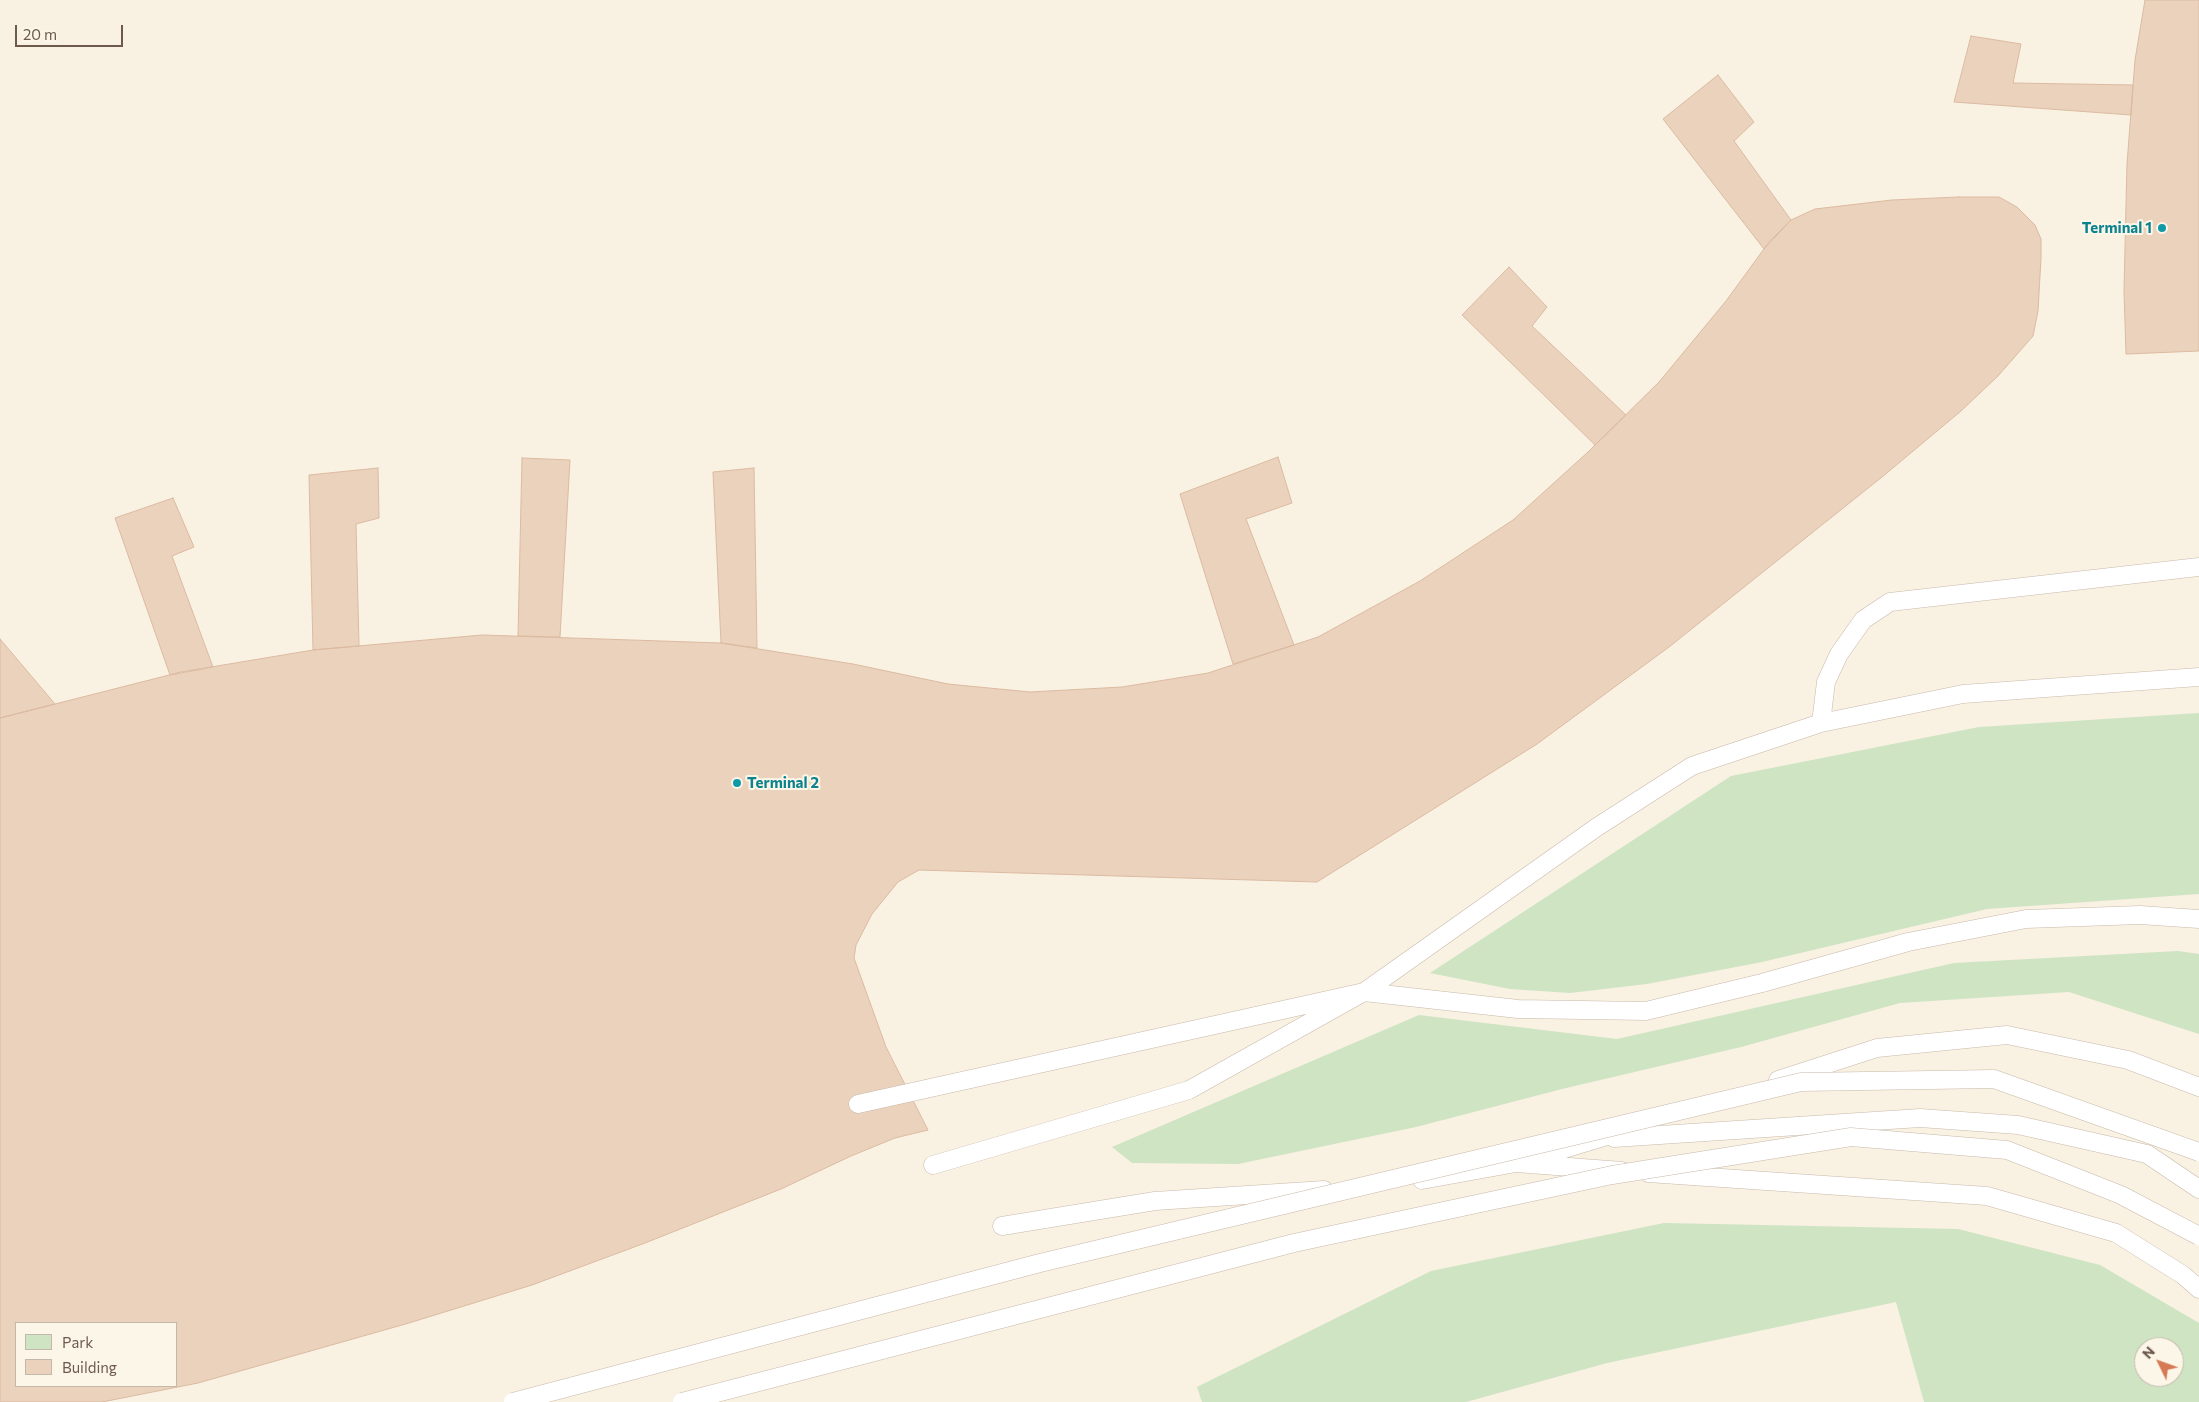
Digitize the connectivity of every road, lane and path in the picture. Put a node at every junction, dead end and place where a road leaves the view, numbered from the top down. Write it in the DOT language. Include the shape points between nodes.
graph roads {
  1 [pos="2199,566"];
  2 [pos="2199,677"];
  3 [pos="1821,723"];
  4 [pos="2199,919"];
  5 [pos="1364,992"];
  6 [pos="2199,1087"];
  7 [pos="858,1104"];
  8 [pos="1602,1139"];
  9 [pos="2199,1152"];
  10 [pos="1516,1163"];
  11 [pos="933,1165"];
  12 [pos="2199,1189"];
  13 [pos="1002,1226"];
  14 [pos="2199,1236"];
  15 [pos="2199,1289"];
  16 [pos="513,1402"];
  17 [pos="682,1402"];
  1 -- 3 [label="lane" via="1890,602 1863,620 1839,654 1826,682"];
  2 -- 3 [label="lane" via="1963,694"];
  3 -- 5 [label="lane" via="1692,766 1597,827"];
  4 -- 5 [label="lane" via="2140,915 2026,919 1908,942 1646,1011 1518,1009"];
  5 -- 7 [label="lane"];
  5 -- 11 [label="lane" via="1189,1090"];
  6 -- 8 [label="lane" via="2128,1060 2007,1035 1877,1048"];
  8 -- 10 [label="lane"];
  8 -- 12 [label="lane" via="1920,1118 2018,1124 2147,1154"];
  9 -- 16 [label="lane, bridge" via="1994,1079 1801,1082 1040,1263"];
  10 -- 13 [label="lane" via="1407,1182 1268,1195 1155,1201"];
  10 -- 15 [label="lane" via="1987,1196 2116,1233 2183,1275"];
  14 -- 17 [label="lane, bridge" via="2121,1195 2008,1150 1851,1137 1612,1175 1294,1243"];
}
